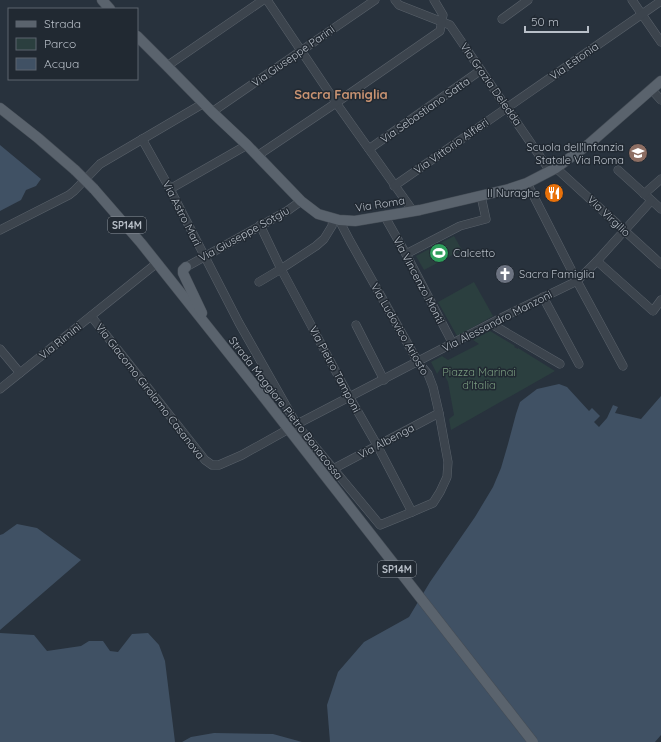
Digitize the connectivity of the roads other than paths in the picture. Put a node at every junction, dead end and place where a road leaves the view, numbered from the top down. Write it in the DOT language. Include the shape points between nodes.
graph roads {
  1 [pos="102,0"];
  2 [pos="262,0"];
  3 [pos="267,0"];
  4 [pos="375,0"];
  5 [pos="395,0"];
  6 [pos="434,0"];
  7 [pos="528,0"];
  8 [pos="632,0"];
  9 [pos="661,1"];
  10 [pos="109,8"];
  11 [pos="643,14"];
  12 [pos="502,19"];
  13 [pos="442,22"];
  14 [pos="138,37"];
  15 [pos="661,42"];
  16 [pos="301,50"];
  17 [pos="168,66"];
  18 [pos="481,70"];
  19 [pos="661,80"];
  20 [pos="651,89"];
  21 [pos="661,100"];
  22 [pos="204,103"];
  23 [pos="336,103"];
  24 [pos="507,107"];
  25 [pos="0,108"];
  26 [pos="212,112"];
  27 [pos="142,139"];
  28 [pos="247,145"];
  29 [pos="369,150"];
  30 [pos="257,156"];
  31 [pos="553,170"];
  32 [pos="618,170"];
  33 [pos="661,179"];
  34 [pos="526,183"];
  35 [pos="394,186"];
  36 [pos="170,189"];
  37 [pos="644,194"];
  38 [pos="481,196"];
  39 [pos="301,201"];
  40 [pos="651,201"];
  41 [pos="661,209"];
  42 [pos="413,211"];
  43 [pos="385,217"];
  44 [pos="336,220"];
  45 [pos="260,225"];
  46 [pos="0,230"];
  47 [pos="624,231"];
  48 [pos="406,254"];
  49 [pos="204,256"];
  50 [pos="597,261"];
  51 [pos="157,263"];
  52 [pos="661,264"];
  53 [pos="186,267"];
  54 [pos="281,269"];
  55 [pos="577,280"];
  56 [pos="258,282"];
  57 [pos="543,297"];
  58 [pos="661,300"];
  59 [pos="91,316"];
  60 [pos="493,323"];
  61 [pos="356,325"];
  62 [pos="208,328"];
  63 [pos="453,344"];
  64 [pos="0,349"];
  65 [pos="418,362"];
  66 [pos="560,364"];
  67 [pos="579,364"];
  68 [pos="623,366"];
  69 [pos="20,373"];
  70 [pos="384,380"];
  71 [pos="0,389"];
  72 [pos="350,398"];
  73 [pos="439,413"];
  74 [pos="297,425"];
  75 [pos="377,445"];
  76 [pos="334,469"];
  77 [pos="412,512"];
  78 [pos="380,525"];
  79 [pos="533,742"];
  1 -- 10 [label="main road"];
  2 -- 17 [label="street"];
  3 -- 16 [label="street"];
  4 -- 16 [label="street, Via Giuseppe Parini"];
  5 -- 13 [label="street" via="399,5"];
  6 -- 13 [label="street" via="443,14"];
  7 -- 12 [label="street"];
  8 -- 11 [label="street"];
  9 -- 11 [label="street, Via Estonia"];
  11 -- 15 [label="street"];
  11 -- 24 [label="street, Via Estonia"];
  13 -- 18 [label="street, Via Grazia Deledda" via="450,25"];
  13 -- 23 [label="street" via="440,31"];
  14 -- 17 [label="main road, Via Roma"];
  16 -- 23 [label="street"];
  16 -- 26 [label="street, Via Giuseppe Parini"];
  17 -- 22 [label="main road, Via Roma"];
  18 -- 24 [label="street, Via Grazia Deledda"];
  18 -- 29 [label="street, Via Sebastiano Satta"];
  19 -- 20 [label="main road, Via Roma"];
  20 -- 21 [label="street"];
  20 -- 31 [label="main road, Via Roma" via="589,144"];
  22 -- 26 [label="main road, Via Roma"];
  22 -- 27 [label="street"];
  23 -- 29 [label="street"];
  23 -- 30 [label="street"];
  24 -- 31 [label="street, Via Grazia Deledda"];
  24 -- 35 [label="street, Via Vittorio Alfieri"];
  25 -- 51 [label="main road, Strada Maggiore Pietro Bonacossa / SP14M, bridge" via="94,188"];
  26 -- 28 [label="main road, Via Roma"];
  27 -- 36 [label="street, Via Astro Mari"];
  27 -- 46 [label="street" via="100,164 74,191"];
  28 -- 30 [label="main road, Via Roma"];
  28 -- 36 [label="street"];
  29 -- 35 [label="street"];
  30 -- 39 [label="main road, Via Roma"];
  31 -- 34 [label="main road, Via Roma"];
  31 -- 47 [label="street, Via Virgilio"];
  32 -- 37 [label="street"];
  33 -- 37 [label="street"];
  34 -- 38 [label="main road, Via Roma"];
  34 -- 55 [label="street"];
  35 -- 42 [label="street"];
  36 -- 49 [label="street, Via Astro Mari"];
  37 -- 40 [label="street"];
  38 -- 42 [label="main road, Via Roma"];
  38 -- 48 [label="street" via="486,219 460,226"];
  39 -- 44 [label="main road, Via Roma" via="318,214"];
  39 -- 45 [label="street, Via Giuseppe Sotgiu"];
  40 -- 41 [label="street"];
  40 -- 47 [label="street, Via Alessandro Manzoni"];
  42 -- 43 [label="main road, Via Roma"];
  43 -- 44 [label="main road, Via Roma" via="355,222"];
  43 -- 48 [label="street, Via Vincenzo Monti"];
  44 -- 54 [label="street" via="316,246"];
  44 -- 65 [label="street, Via Ludovico Ariosto"];
  45 -- 49 [label="street, Via Giuseppe Sotgiu"];
  45 -- 54 [label="street, Via Pietro Tamponi"];
  47 -- 50 [label="street, Via Alessandro Manzoni"];
  47 -- 52 [label="street, Via Virgilio"];
  48 -- 63 [label="street, Via Vincenzo Monti"];
  49 -- 53 [label="street, Via Giuseppe Sotgiu"];
  49 -- 74 [label="street, Via Astro Mari"];
  50 -- 55 [label="street, Via Alessandro Manzoni"];
  50 -- 58 [label="street" via="653,311"];
  51 -- 59 [label="street, Via Rimini"];
  51 -- 62 [label="main road, Strada Maggiore Pietro Bonacossa / SP14M"];
  53 -- 62 [label="main road" via="183,273"];
  54 -- 56 [label="street"];
  54 -- 72 [label="street, Via Pietro Tamponi"];
  55 -- 57 [label="street, Via Alessandro Manzoni"];
  55 -- 68 [label="street"];
  57 -- 60 [label="street, Via Alessandro Manzoni"];
  57 -- 67 [label="street"];
  59 -- 69 [label="street, Via Rimini"];
  59 -- 74 [label="street, Via Giacomo Girolamo Casanova" via="208,463 222,464"];
  60 -- 63 [label="street, Via Alessandro Manzoni"];
  60 -- 66 [label="street"];
  61 -- 70 [label="street"];
  62 -- 79 [label="main road, Strada Maggiore Pietro Bonacossa / SP14M, bridge"];
  63 -- 65 [label="street, Via Alessandro Manzoni"];
  64 -- 69 [label="street"];
  65 -- 70 [label="street, Via Alessandro Manzoni"];
  65 -- 73 [label="street, Via Ludovico Ariosto" via="428,374"];
  69 -- 71 [label="street, Via Rimini"];
  70 -- 72 [label="street, Via Alessandro Manzoni"];
  72 -- 74 [label="street, Via Alessandro Manzoni"];
  72 -- 75 [label="street, Via Pietro Tamponi"];
  73 -- 75 [label="street, Via Albenga"];
  73 -- 77 [label="street, Via Ludovico Ariosto" via="448,462 446,477 433,503"];
  74 -- 76 [label="street, Via Astro Mari"];
  75 -- 76 [label="street, Via Albenga"];
  75 -- 77 [label="street, Via Pietro Tamponi"];
  76 -- 78 [label="street, Via Astro Mari"];
  77 -- 78 [label="street, Via Ludovico Ariosto"];
}
